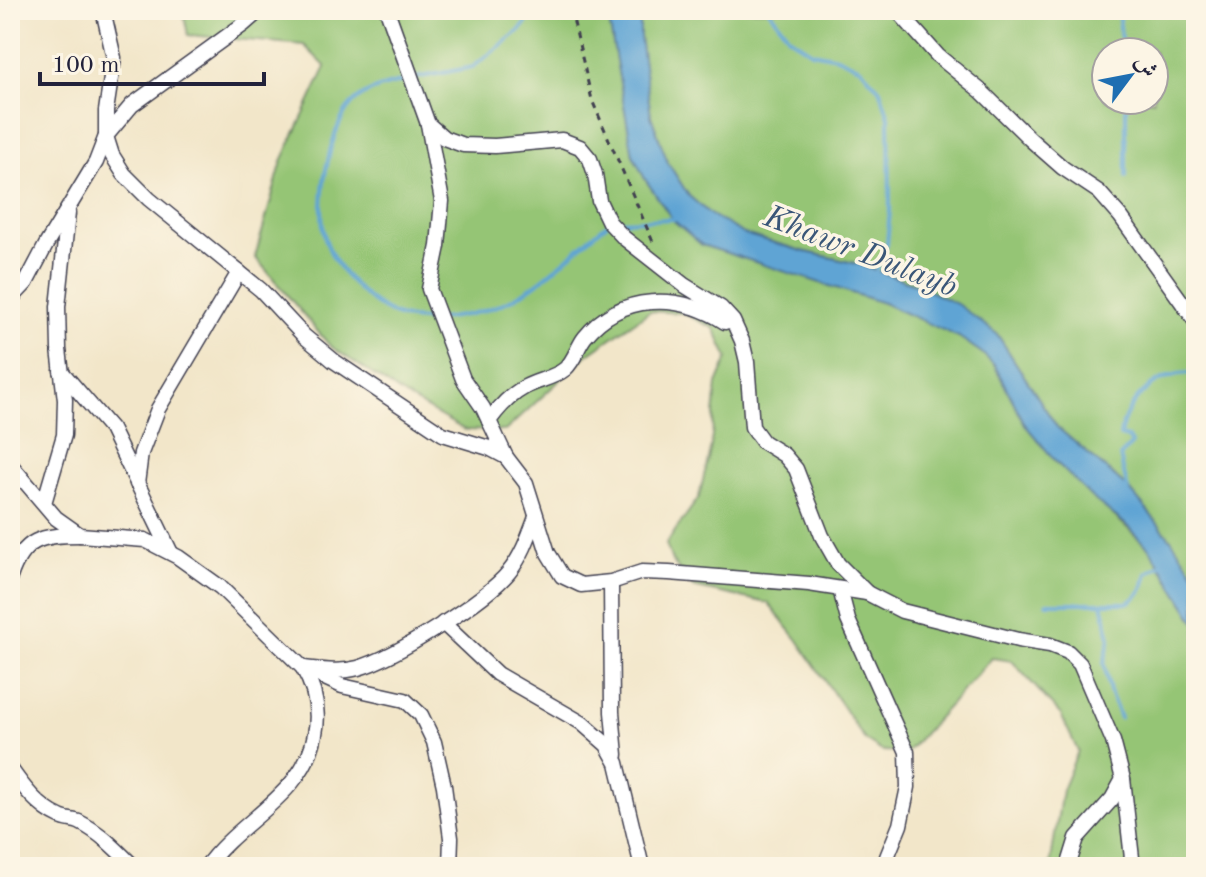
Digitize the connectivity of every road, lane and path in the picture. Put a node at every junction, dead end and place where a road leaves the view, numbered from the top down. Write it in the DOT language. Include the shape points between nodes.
graph roads {
  1 [pos="103,10"];
  2 [pos="260,10"];
  3 [pos="387,10"];
  4 [pos="571,10"];
  5 [pos="897,10"];
  6 [pos="428,124"];
  7 [pos="106,136"];
  8 [pos="69,205"];
  9 [pos="667,271"];
  10 [pos="239,272"];
  11 [pos="10,300"];
  12 [pos="1196,322"];
  13 [pos="736,328"];
  14 [pos="61,371"];
  15 [pos="489,421"];
  16 [pos="506,457"];
  17 [pos="10,464"];
  18 [pos="137,484"];
  19 [pos="44,503"];
  20 [pos="536,517"];
  21 [pos="80,535"];
  22 [pos="171,553"];
  23 [pos="10,577"];
  24 [pos="611,582"];
  25 [pos="840,589"];
  26 [pos="867,593"];
  27 [pos="443,623"];
  28 [pos="303,668"];
  29 [pos="617,763"];
  30 [pos="10,768"];
  31 [pos="1123,779"];
  32 [pos="134,867"];
  33 [pos="206,867"];
  34 [pos="450,867"];
  35 [pos="642,867"];
  36 [pos="887,867"];
  37 [pos="1068,867"];
  38 [pos="1133,867"];
  1 -- 7 [label="street" via="114,58"];
  2 -- 7 [label="street" via="132,105"];
  3 -- 6 [label="street"];
  4 -- 9 [label="path" via="592,100"];
  5 -- 12 [label="street" via="938,56 1030,139 1099,192"];
  6 -- 9 [label="street" via="463,145 562,140 580,147 590,159 609,222"];
  6 -- 15 [label="street" via="442,201 429,289 463,379"];
  7 -- 8 [label="street"];
  7 -- 10 [label="street" via="124,174"];
  8 -- 11 [label="street" via="26,283"];
  8 -- 14 [label="street" via="58,307"];
  9 -- 13 [label="street" via="721,308"];
  10 -- 16 [label="street" via="304,336 385,398 443,434"];
  10 -- 18 [label="street" via="158,409 141,453"];
  13 -- 15 [label="street" via="710,312 675,302 620,308 582,340 564,369 525,387"];
  13 -- 26 [label="street" via="747,362 752,427 796,469 838,564"];
  14 -- 18 [label="street" via="111,429"];
  14 -- 19 [label="street" via="64,435"];
  15 -- 16 [label="street"];
  16 -- 20 [label="street" via="526,483"];
  17 -- 19 [label="street"];
  18 -- 22 [label="street"];
  19 -- 21 [label="street"];
  20 -- 24 [label="street" via="562,576 581,585"];
  20 -- 27 [label="street" via="510,572"];
  21 -- 22 [label="street" via="145,540"];
  21 -- 23 [label="street" via="52,535 30,543"];
  22 -- 28 [label="street" via="220,587"];
  24 -- 25 [label="street" via="642,572"];
  24 -- 29 [label="street"];
  25 -- 26 [label="street"];
  25 -- 36 [label="street" via="848,620 907,752 908,787"];
  26 -- 31 [label="street" via="902,611 1068,652 1092,688"];
  27 -- 28 [label="street" via="357,668"];
  27 -- 29 [label="street" via="497,674 582,723 607,745"];
  28 -- 33 [label="street" via="319,715 312,753 293,783"];
  28 -- 34 [label="street" via="342,686 405,700 421,715 434,742 444,786"];
  29 -- 35 [label="street"];
  30 -- 32 [label="street" via="46,809 77,821"];
  31 -- 37 [label="street" via="1077,838"];
  31 -- 38 [label="street"];
}
